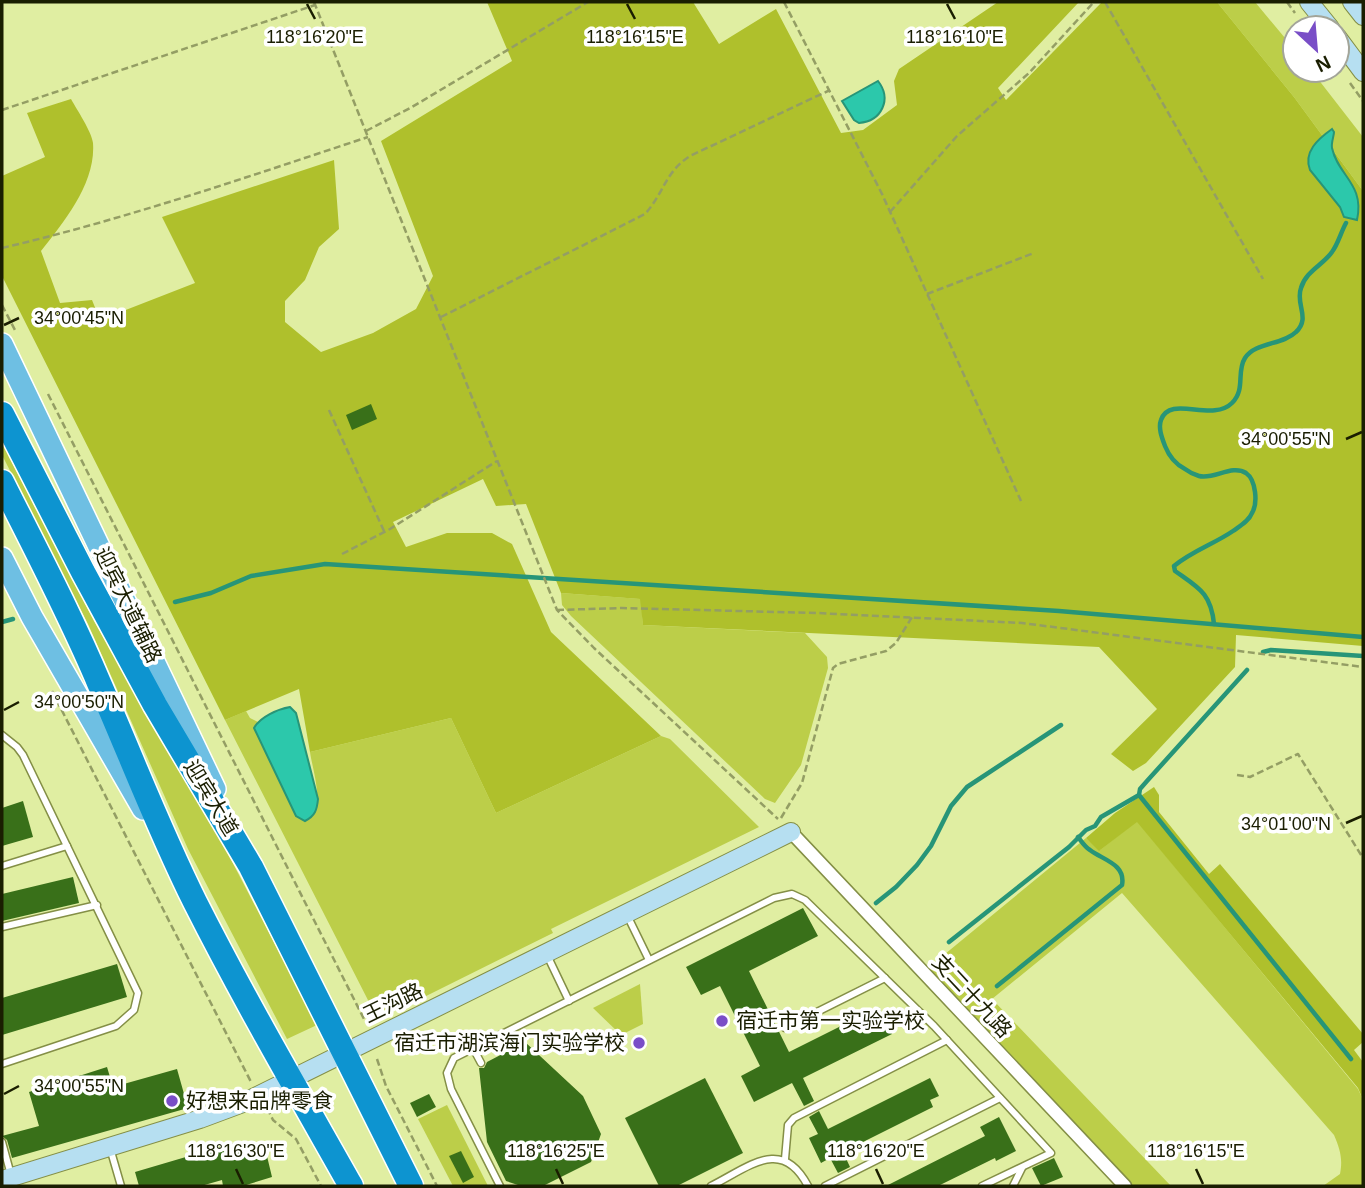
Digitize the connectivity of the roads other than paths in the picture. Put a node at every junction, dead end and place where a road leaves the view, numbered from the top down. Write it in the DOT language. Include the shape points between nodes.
graph roads {
  1 [pos="1352,2"];
  2 [pos="1363,16"];
  3 [pos="1351,56"];
  4 [pos="1363,72"];
  5 [pos="11,342"];
  6 [pos="2,414"];
  7 [pos="2,482"];
  8 [pos="2,558"];
  9 [pos="2,734"];
  10 [pos="785,827"];
  11 [pos="67,846"];
  12 [pos="2,866"];
  13 [pos="251,867"];
  14 [pos="195,901"];
  15 [pos="97,905"];
  16 [pos="626,914"];
  17 [pos="2,927"];
  18 [pos="546,953"];
  19 [pos="649,960"];
  20 [pos="885,978"];
  21 [pos="569,1001"];
  22 [pos="785,1028"];
  23 [pos="947,1040"];
  24 [pos="473,1048"];
  25 [pos="345,1053"];
  26 [pos="481,1063"];
  27 [pos="2,1064"];
  28 [pos="291,1079"];
  29 [pos="1000,1098"];
  30 [pos="2,1142"];
  31 [pos="110,1146"];
  32 [pos="785,1160"];
  33 [pos="1023,1166"];
  34 [pos="6,1179"];
  35 [pos="121,1186"];
  36 [pos="351,1186"];
  37 [pos="411,1186"];
  38 [pos="500,1186"];
  39 [pos="711,1186"];
  40 [pos="808,1186"];
  41 [pos="825,1186"];
  42 [pos="982,1186"];
  43 [pos="1013,1186"];
  44 [pos="1125,1186"];
  1 -- 2 [label="street"];
  3 -- 4 [label="street"];
  5 -- 13 [label="main road, 迎宾大道辅路"];
  6 -- 13 [label="highway, 迎宾大道" via="155,705"];
  7 -- 14 [label="highway" via="64,604"];
  8 -- 14 [label="main road"];
  9 -- 11 [label="lane" via="23,755"];
  10 -- 16 [label="street, 王沟路"];
  10 -- 44 [label="street, 支二十九路"];
  11 -- 12 [label="lane"];
  11 -- 15 [label="lane"];
  13 -- 25 [label="highway, 迎宾大道"];
  14 -- 28 [label="highway"];
  15 -- 17 [label="lane"];
  15 -- 27 [label="lane" via="135,984 134,1010 116,1026"];
  16 -- 18 [label="street, 王沟路"];
  16 -- 19 [label="lane"];
  18 -- 21 [label="lane"];
  18 -- 25 [label="street, 王沟路"];
  19 -- 20 [label="lane" via="792,894 805,900"];
  19 -- 21 [label="lane"];
  20 -- 22 [label="lane"];
  20 -- 23 [label="lane"];
  21 -- 24 [label="lane"];
  23 -- 29 [label="lane"];
  23 -- 32 [label="lane" via="794,1118 788,1125"];
  24 -- 26 [label="lane"];
  24 -- 38 [label="lane" via="454,1058 447,1073"];
  25 -- 28 [label="street, 王沟路"];
  25 -- 37 [label="highway, 迎宾大道"];
  28 -- 31 [label="street, 王沟路" via="224,1111"];
  28 -- 36 [label="highway"];
  29 -- 33 [label="lane" via="1051,1153"];
  29 -- 41 [label="lane"];
  30 -- 34 [label="lane"];
  31 -- 34 [label="street, 王沟路"];
  31 -- 35 [label="lane"];
  32 -- 39 [label="lane" via="768,1159"];
  32 -- 40 [label="lane" via="800,1169"];
  33 -- 42 [label="lane"];
  33 -- 43 [label="lane"];
}
